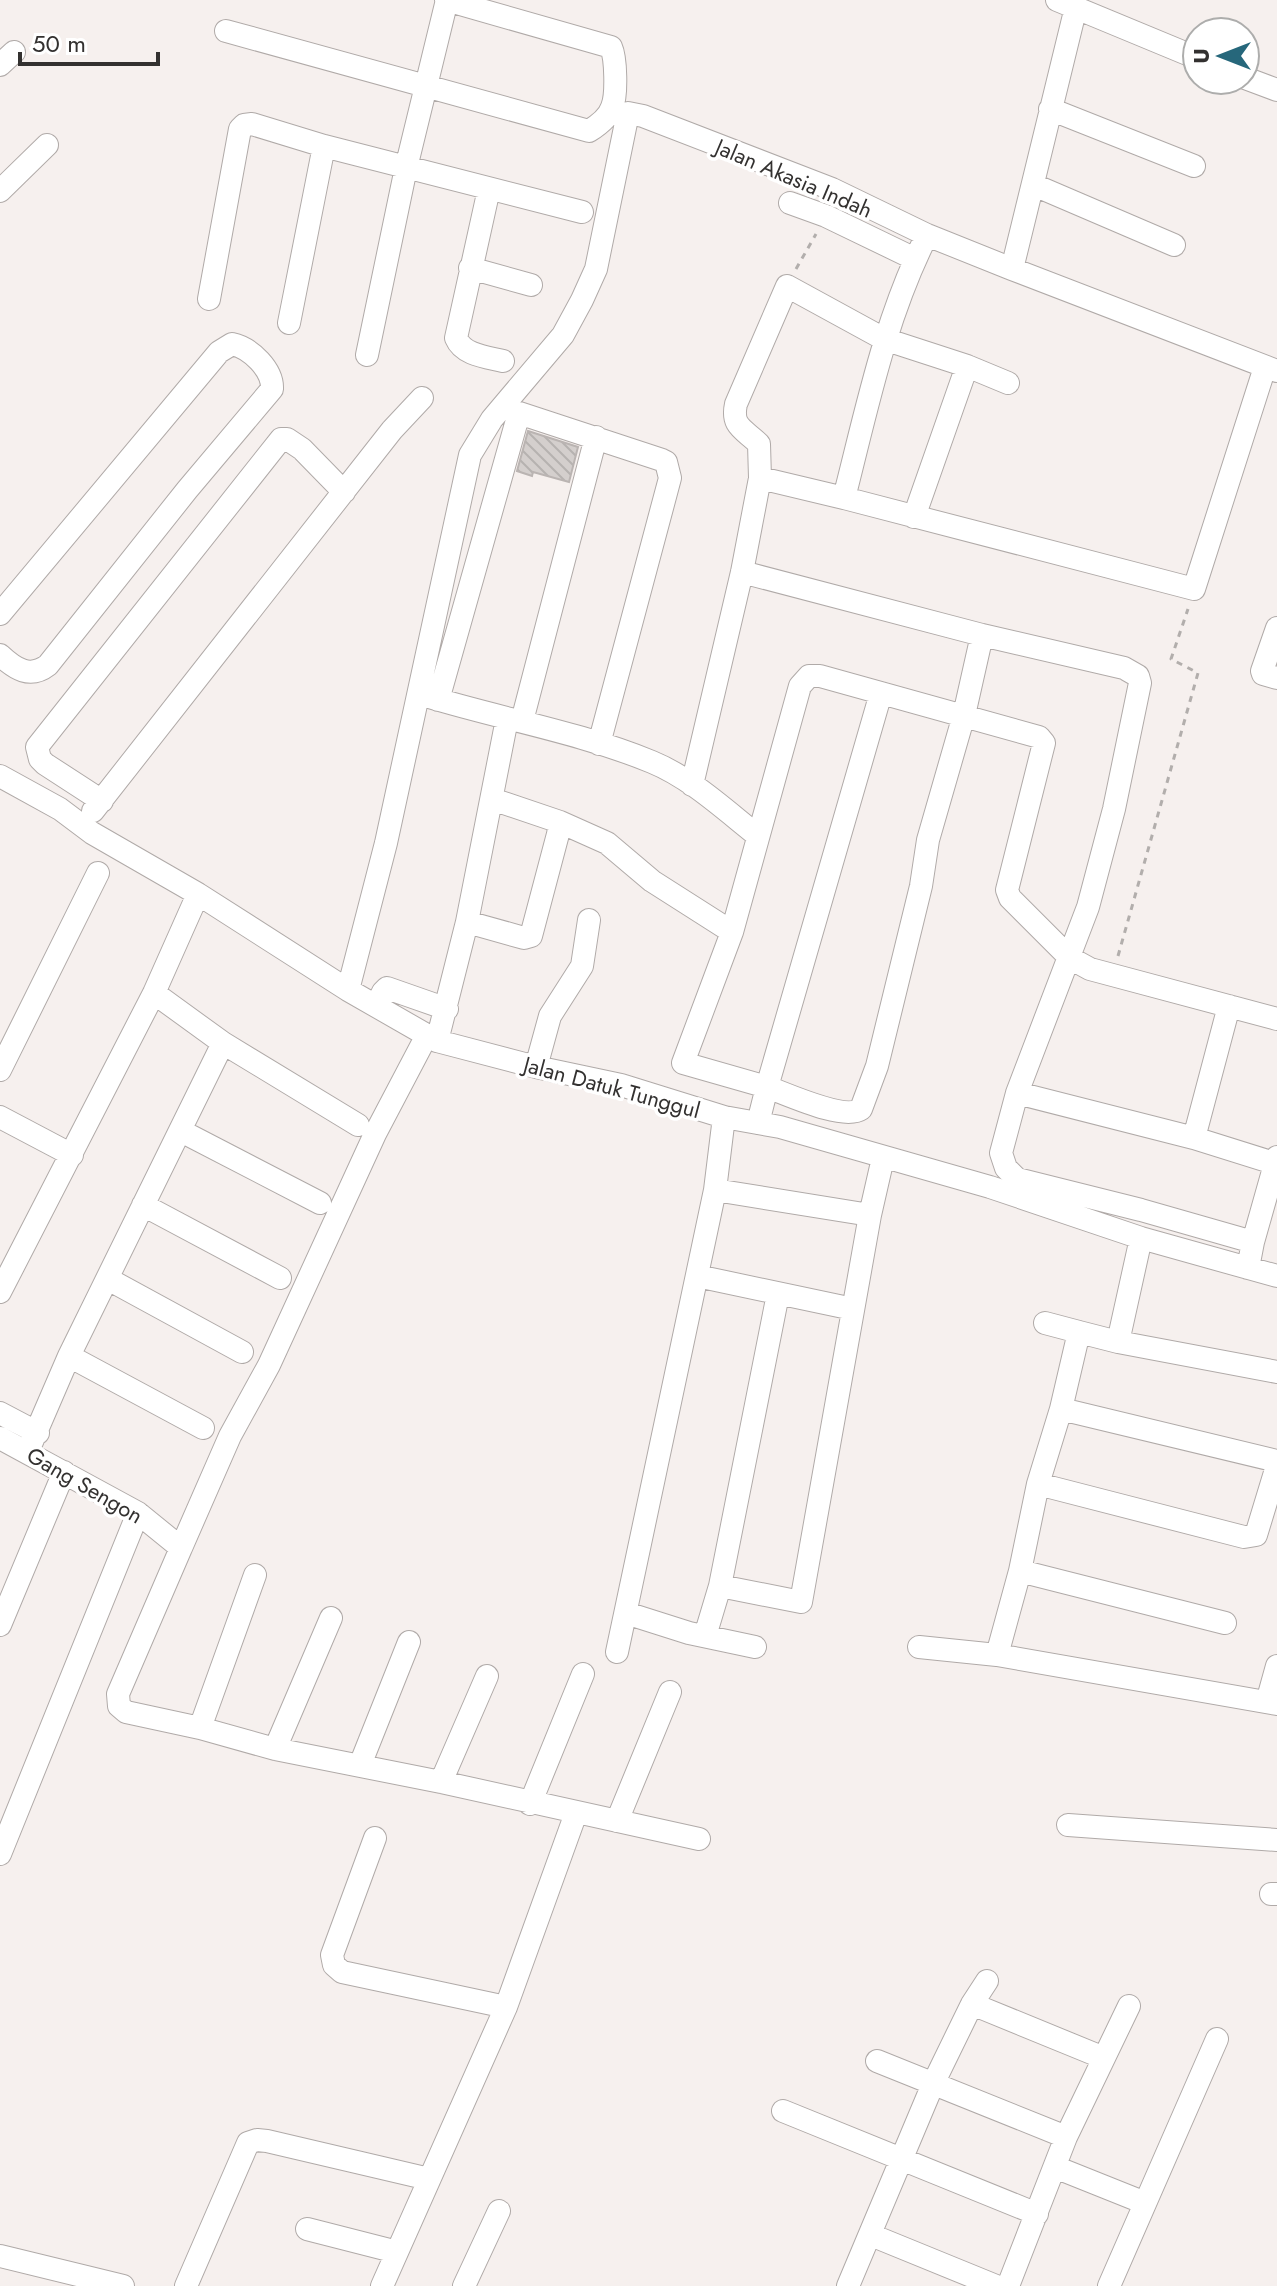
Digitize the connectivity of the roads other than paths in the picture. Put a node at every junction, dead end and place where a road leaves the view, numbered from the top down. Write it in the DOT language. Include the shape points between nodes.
graph roads {
  1 [pos="446,0"];
  2 [pos="1066,4"];
  3 [pos="226,31"];
  4 [pos="1181,51"];
  5 [pos="427,85"];
  6 [pos="1050,109"];
  7 [pos="620,110"];
  8 [pos="47,145"];
  9 [pos="324,146"];
  10 [pos="1194,166"];
  11 [pos="406,168"];
  12 [pos="1034,185"];
  13 [pos="489,189"];
  14 [pos="0,191"];
  15 [pos="790,203"];
  16 [pos="582,212"];
  17 [pos="927,235"];
  18 [pos="1174,245"];
  19 [pos="915,259"];
  20 [pos="470,268"];
  21 [pos="1012,269"];
  22 [pos="531,285"];
  23 [pos="209,299"];
  24 [pos="289,323"];
  25 [pos="884,339"];
  26 [pos="367,355"];
  27 [pos="503,361"];
  28 [pos="967,366"];
  29 [pos="1271,369"];
  30 [pos="1008,383"];
  31 [pos="422,398"];
  32 [pos="596,437"];
  33 [pos="760,478"];
  34 [pos="344,492"];
  35 [pos="844,498"];
  36 [pos="914,517"];
  37 [pos="742,572"];
  38 [pos="0,614"];
  39 [pos="1277,628"];
  40 [pos="982,635"];
  41 [pos="3,665"];
  42 [pos="1277,678"];
  43 [pos="881,693"];
  44 [pos="428,697"];
  45 [pos="964,715"];
  46 [pos="515,720"];
  47 [pos="599,744"];
  48 [pos="0,776"];
  49 [pos="692,785"];
  50 [pos="492,799"];
  51 [pos="102,801"];
  52 [pos="560,822"];
  53 [pos="82,823"];
  54 [pos="758,836"];
  55 [pos="98,873"];
  56 [pos="198,894"];
  57 [pos="589,920"];
  58 [pos="467,922"];
  59 [pos="732,932"];
  60 [pos="1070,958"];
  61 [pos="348,990"];
  62 [pos="154,993"];
  63 [pos="376,1006"];
  64 [pos="1229,1006"];
  65 [pos="447,1009"];
  66 [pos="1277,1019"];
  67 [pos="432,1038"];
  68 [pos="223,1043"];
  69 [pos="536,1067"];
  70 [pos="0,1070"];
  71 [pos="767,1087"];
  72 [pos="1017,1093"];
  73 [pos="0,1117"];
  74 [pos="724,1117"];
  75 [pos="758,1123"];
  76 [pos="358,1125"];
  77 [pos="181,1131"];
  78 [pos="1194,1138"];
  79 [pos="72,1155"];
  80 [pos="883,1158"];
  81 [pos="1276,1162"];
  82 [pos="715,1190"];
  83 [pos="320,1203"];
  84 [pos="143,1205"];
  85 [pos="870,1215"];
  86 [pos="1141,1238"];
  87 [pos="1253,1242"];
  88 [pos="1248,1268"];
  89 [pos="697,1276"];
  90 [pos="1277,1276"];
  91 [pos="280,1278"];
  92 [pos="108,1279"];
  93 [pos="0,1292"];
  94 [pos="778,1294"];
  95 [pos="853,1309"];
  96 [pos="1045,1323"];
  97 [pos="1079,1332"];
  98 [pos="1118,1342"];
  99 [pos="242,1352"];
  100 [pos="69,1356"];
  101 [pos="1277,1372"];
  102 [pos="1061,1409"];
  103 [pos="0,1413"];
  104 [pos="203,1428"];
  105 [pos="0,1438"];
  106 [pos="33,1442"];
  107 [pos="1277,1464"];
  108 [pos="64,1472"];
  109 [pos="1038,1484"];
  110 [pos="138,1513"];
  111 [pos="174,1542"];
  112 [pos="1020,1571"];
  113 [pos="255,1575"];
  114 [pos="720,1586"];
  115 [pos="626,1613"];
  116 [pos="331,1618"];
  117 [pos="1225,1623"];
  118 [pos="0,1625"];
  119 [pos="705,1636"];
  120 [pos="409,1642"];
  121 [pos="755,1647"];
  122 [pos="919,1647"];
  123 [pos="617,1652"];
  124 [pos="997,1655"];
  125 [pos="1277,1666"];
  126 [pos="583,1674"];
  127 [pos="487,1676"];
  128 [pos="670,1692"];
  129 [pos="1272,1703"];
  130 [pos="200,1728"];
  131 [pos="275,1749"];
  132 [pos="360,1765"];
  133 [pos="441,1782"];
  134 [pos="530,1804"];
  135 [pos="576,1813"];
  136 [pos="617,1821"];
  137 [pos="1068,1825"];
  138 [pos="375,1838"];
  139 [pos="699,1839"];
  140 [pos="1277,1840"];
  141 [pos="0,1854"];
  142 [pos="987,1981"];
  143 [pos="972,2004"];
  144 [pos="1129,2006"];
  145 [pos="506,2007"];
  146 [pos="1217,2039"];
  147 [pos="1104,2058"];
  148 [pos="877,2061"];
  149 [pos="933,2084"];
  150 [pos="783,2111"];
  151 [pos="1066,2137"];
  152 [pos="903,2159"];
  153 [pos="1055,2167"];
  154 [pos="429,2179"];
  155 [pos="1145,2203"];
  156 [pos="499,2211"];
  157 [pos="1037,2214"];
  158 [pos="307,2229"];
  159 [pos="871,2235"];
  160 [pos="397,2252"];
  161 [pos="0,2256"];
  162 [pos="123,2286"];
  163 [pos="186,2286"];
  164 [pos="382,2286"];
  165 [pos="464,2286"];
  166 [pos="848,2286"];
  167 [pos="996,2286"];
  168 [pos="1008,2286"];
  169 [pos="1109,2286"];
  1 -- 5 [label="street"];
  1 -- 7 [label="street" via="611,47"];
  2 -- 4 [label="street"];
  2 -- 6 [label="street"];
  3 -- 5 [label="street"];
  5 -- 7 [label="street" via="589,131"];
  5 -- 11 [label="street"];
  6 -- 10 [label="street"];
  6 -- 12 [label="street"];
  7 -- 17 [label="street, Jalan Akasia Indah" via="832,189"];
  7 -- 44 [label="street" via="596,269 563,335 492,419 470,455"];
  8 -- 14 [label="street"];
  9 -- 11 [label="street"];
  9 -- 23 [label="street" via="252,124 240,129"];
  9 -- 24 [label="street"];
  11 -- 13 [label="street"];
  11 -- 26 [label="street"];
  12 -- 18 [label="street"];
  12 -- 21 [label="street"];
  13 -- 16 [label="street"];
  13 -- 20 [label="street"];
  15 -- 19 [label="street"];
  17 -- 19 [label="street"];
  17 -- 21 [label="street, Jalan Akasia Indah"];
  19 -- 25 [label="street"];
  20 -- 22 [label="street"];
  20 -- 27 [label="street" via="457,343 467,352"];
  21 -- 29 [label="street, Jalan Akasia Indah"];
  25 -- 28 [label="street"];
  25 -- 33 [label="street" via="787,286 733,416 759,444"];
  25 -- 35 [label="street"];
  28 -- 30 [label="street"];
  28 -- 36 [label="street"];
  29 -- 36 [label="street" via="1194,589"];
  31 -- 34 [label="street"];
  32 -- 44 [label="street" via="519,413"];
  32 -- 46 [label="street"];
  32 -- 47 [label="street" via="662,460 670,471"];
  33 -- 35 [label="street"];
  33 -- 37 [label="street"];
  34 -- 51 [label="street"];
  34 -- 51 [label="street" via="302,449 281,439 37,747 45,764"];
  35 -- 36 [label="street"];
  37 -- 40 [label="street"];
  37 -- 49 [label="street"];
  38 -- 41 [label="street" via="219,352 232,344 241,346 269,371 272,389 48,665 32,672"];
  39 -- 42 [label="street" via="1262,671"];
  40 -- 45 [label="street"];
  40 -- 60 [label="street" via="1124,668 1140,683 1114,809"];
  43 -- 45 [label="street"];
  43 -- 54 [label="street" via="820,676 809,676 800,686"];
  43 -- 71 [label="street"];
  44 -- 46 [label="street"];
  44 -- 61 [label="street"];
  45 -- 60 [label="street" via="1039,737 1044,743 1007,890"];
  45 -- 71 [label="street" via="928,840 877,1066 861,1109 839,1112"];
  46 -- 47 [label="street"];
  46 -- 50 [label="street"];
  47 -- 49 [label="street" via="654,763"];
  48 -- 53 [label="street, Jalan Datuk Tunggul"];
  49 -- 54 [label="street"];
  50 -- 52 [label="street"];
  50 -- 58 [label="street"];
  51 -- 53 [label="street"];
  52 -- 58 [label="street" via="531,936"];
  52 -- 59 [label="street" via="607,843 652,881"];
  53 -- 56 [label="street, Jalan Datuk Tunggul"];
  54 -- 59 [label="street"];
  55 -- 70 [label="street"];
  56 -- 61 [label="street, Jalan Datuk Tunggul"];
  56 -- 62 [label="street"];
  57 -- 69 [label="street" via="582,966 550,1016"];
  58 -- 65 [label="street"];
  59 -- 71 [label="street" via="683,1063"];
  60 -- 64 [label="street" via="1090,969"];
  60 -- 72 [label="street"];
  61 -- 63 [label="street, Jalan Datuk Tunggul"];
  62 -- 68 [label="street"];
  62 -- 79 [label="street"];
  63 -- 65 [label="street" via="387,988"];
  63 -- 67 [label="street, Jalan Datuk Tunggul"];
  64 -- 66 [label="street"];
  64 -- 78 [label="street"];
  65 -- 67 [label="street"];
  67 -- 69 [label="street, Jalan Datuk Tunggul"];
  67 -- 111 [label="street" via="375,1134 269,1365"];
  68 -- 76 [label="street"];
  68 -- 77 [label="street"];
  69 -- 74 [label="street, Jalan Datuk Tunggul" via="621,1085"];
  71 -- 75 [label="street"];
  72 -- 78 [label="street"];
  72 -- 87 [label="street" via="1001,1153 1017,1179"];
  73 -- 79 [label="street"];
  74 -- 75 [label="street, Jalan Datuk Tunggul"];
  74 -- 82 [label="street"];
  75 -- 80 [label="street, Jalan Datuk Tunggul"];
  77 -- 83 [label="street"];
  77 -- 84 [label="street"];
  78 -- 81 [label="street"];
  79 -- 93 [label="street"];
  80 -- 85 [label="street"];
  80 -- 86 [label="street, Jalan Datuk Tunggul"];
  81 -- 87 [label="street"];
  82 -- 85 [label="street"];
  82 -- 89 [label="street"];
  84 -- 91 [label="street"];
  84 -- 92 [label="street"];
  85 -- 95 [label="street"];
  86 -- 88 [label="street, Jalan Datuk Tunggul"];
  86 -- 98 [label="street"];
  87 -- 88 [label="street"];
  88 -- 90 [label="street, Jalan Datuk Tunggul"];
  89 -- 94 [label="street"];
  89 -- 115 [label="street"];
  92 -- 99 [label="street"];
  92 -- 100 [label="street"];
  94 -- 95 [label="street"];
  94 -- 114 [label="street"];
  95 -- 114 [label="street" via="801,1602"];
  96 -- 97 [label="street"];
  97 -- 98 [label="street"];
  97 -- 102 [label="street"];
  98 -- 101 [label="street"];
  100 -- 104 [label="street"];
  100 -- 106 [label="street"];
  102 -- 107 [label="street"];
  102 -- 109 [label="street"];
  103 -- 106 [label="street"];
  105 -- 106 [label="street, Gang Sengon"];
  106 -- 108 [label="street, Gang Sengon"];
  107 -- 109 [label="street" via="1256,1535 1244,1537"];
  108 -- 110 [label="street, Gang Sengon"];
  108 -- 118 [label="street"];
  109 -- 112 [label="street"];
  110 -- 111 [label="street, Gang Sengon"];
  110 -- 141 [label="street"];
  111 -- 130 [label="street" via="118,1694 119,1706"];
  112 -- 117 [label="street"];
  112 -- 124 [label="street"];
  113 -- 130 [label="street"];
  114 -- 119 [label="street"];
  115 -- 119 [label="street"];
  115 -- 123 [label="street"];
  116 -- 131 [label="street"];
  119 -- 121 [label="street"];
  120 -- 132 [label="street"];
  122 -- 124 [label="street"];
  124 -- 129 [label="street"];
  125 -- 129 [label="street"];
  126 -- 134 [label="street"];
  127 -- 133 [label="street"];
  128 -- 136 [label="street"];
  130 -- 131 [label="street"];
  131 -- 132 [label="street"];
  132 -- 133 [label="street"];
  133 -- 134 [label="street"];
  134 -- 135 [label="street"];
  135 -- 136 [label="street"];
  135 -- 145 [label="street"];
  136 -- 139 [label="street"];
  137 -- 140 [label="street"];
  138 -- 145 [label="street" via="332,1955 334,1965 342,1972"];
  142 -- 143 [label="street"];
  143 -- 147 [label="street"];
  143 -- 149 [label="street"];
  144 -- 147 [label="street"];
  145 -- 154 [label="street"];
  146 -- 155 [label="street"];
  147 -- 151 [label="street"];
  148 -- 149 [label="street"];
  149 -- 151 [label="street"];
  149 -- 152 [label="street"];
  150 -- 152 [label="street"];
  151 -- 153 [label="street"];
  152 -- 157 [label="street"];
  152 -- 159 [label="street"];
  153 -- 155 [label="street"];
  153 -- 157 [label="street"];
  154 -- 160 [label="street"];
  154 -- 163 [label="street" via="267,2141 248,2143"];
  155 -- 169 [label="street"];
  156 -- 165 [label="street"];
  157 -- 168 [label="street"];
  158 -- 160 [label="street"];
  159 -- 166 [label="street"];
  159 -- 167 [label="street"];
  160 -- 164 [label="street"];
  161 -- 162 [label="street"];
}
